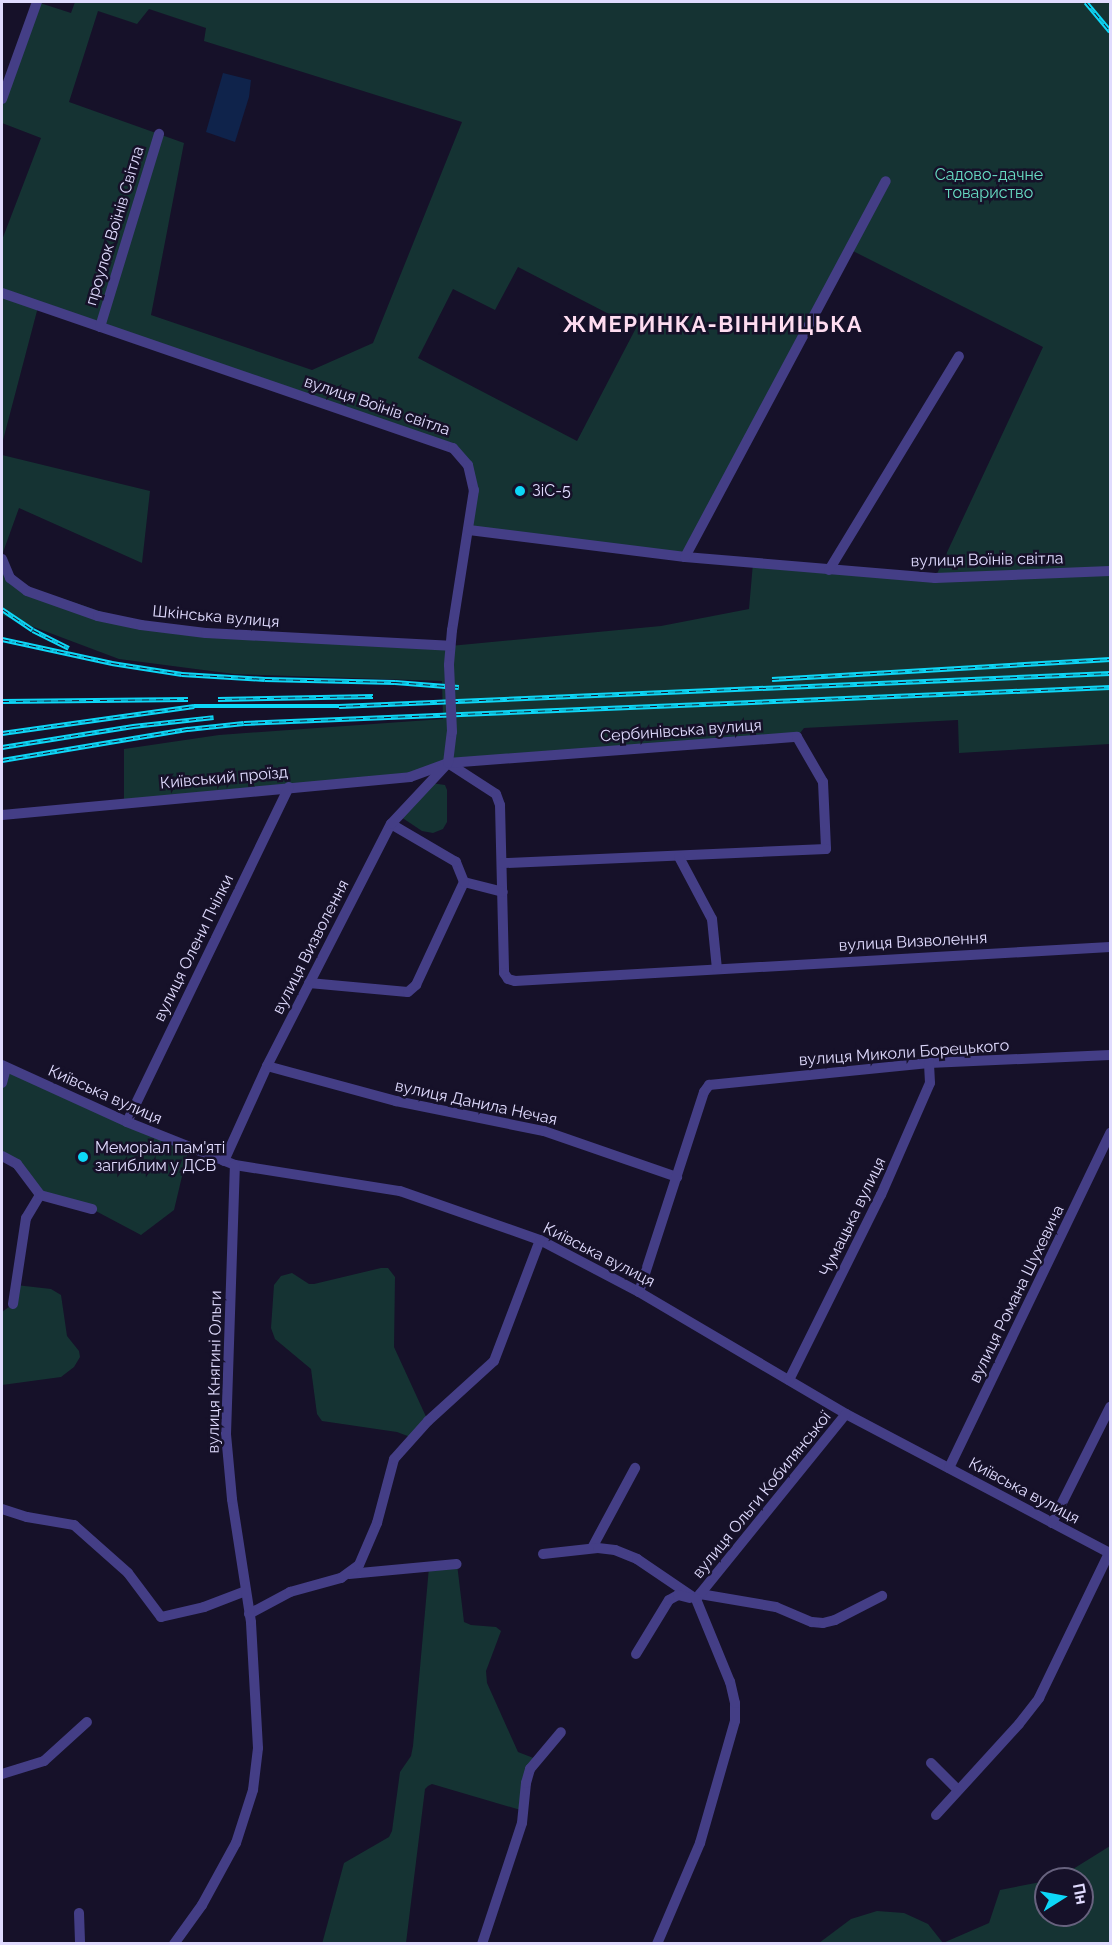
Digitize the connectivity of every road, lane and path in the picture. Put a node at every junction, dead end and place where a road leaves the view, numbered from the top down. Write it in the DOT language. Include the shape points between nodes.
graph roads {
  1 [pos="36,2"];
  2 [pos="2,99"];
  3 [pos="159,134"];
  4 [pos="886,181"];
  5 [pos="2,293"];
  6 [pos="100,327"];
  7 [pos="959,356"];
  8 [pos="469,530"];
  9 [pos="685,557"];
  10 [pos="2,560"];
  11 [pos="829,570"];
  12 [pos="1110,571"];
  13 [pos="450,646"];
  14 [pos="448,763"];
  15 [pos="289,787"];
  16 [pos="2,815"];
  17 [pos="391,824"];
  18 [pos="679,857"];
  19 [pos="503,863"];
  20 [pos="464,882"];
  21 [pos="503,892"];
  22 [pos="1110,947"];
  23 [pos="717,969"];
  24 [pos="309,983"];
  25 [pos="1110,1055"];
  26 [pos="929,1063"];
  27 [pos="4,1066"];
  28 [pos="267,1066"];
  29 [pos="2,1083"];
  30 [pos="127,1122"];
  31 [pos="1110,1133"];
  32 [pos="1108,1145"];
  33 [pos="2,1156"];
  34 [pos="229,1163"];
  35 [pos="676,1177"];
  36 [pos="40,1195"];
  37 [pos="92,1209"];
  38 [pos="540,1240"];
  39 [pos="639,1292"];
  40 [pos="13,1304"];
  41 [pos="789,1380"];
  42 [pos="1110,1407"];
  43 [pos="846,1414"];
  44 [pos="635,1468"];
  45 [pos="949,1468"];
  46 [pos="2,1509"];
  47 [pos="1052,1523"];
  48 [pos="592,1548"];
  49 [pos="1110,1553"];
  50 [pos="543,1554"];
  51 [pos="457,1564"];
  52 [pos="348,1574"];
  53 [pos="246,1591"];
  54 [pos="882,1596"];
  55 [pos="698,1597"];
  56 [pos="249,1614"];
  57 [pos="636,1654"];
  58 [pos="87,1722"];
  59 [pos="561,1732"];
  60 [pos="930,1763"];
  61 [pos="2,1774"];
  62 [pos="958,1790"];
  63 [pos="936,1815"];
  64 [pos="79,1913"];
  65 [pos="80,1944"];
  66 [pos="174,1944"];
  67 [pos="482,1944"];
  68 [pos="657,1944"];
  1 -- 2 [label="street"];
  3 -- 6 [label="street, проулок Воїнів Світла"];
  4 -- 9 [label="street"];
  5 -- 6 [label="street, вулиця Воїнів світла"];
  6 -- 8 [label="street, вулиця Воїнів світла" via="453,448 463,458 473,481"];
  7 -- 11 [label="street"];
  8 -- 9 [label="street, вулиця Воїнів світла"];
  8 -- 13 [label="street"];
  9 -- 11 [label="street, вулиця Воїнів світла"];
  10 -- 13 [label="street, Шкінська вулиця" via="10,578 27,591 98,616 141,625 229,635"];
  11 -- 12 [label="street, вулиця Воїнів світла" via="964,579"];
  13 -- 14 [label="street, bridge" via="452,732"];
  14 -- 15 [label="street, Київський проїзд" via="410,777"];
  14 -- 17 [label="street, вулиця Визволення"];
  14 -- 18 [label="street, Сербинівська вулиця" via="797,737 823,782 826,849"];
  14 -- 19 [label="street, вулиця Визволення" via="496,794"];
  15 -- 16 [label="street, Київський проїзд"];
  15 -- 30 [label="street, вулиця Олени Пчілки"];
  17 -- 20 [label="street" via="456,862"];
  17 -- 24 [label="street, вулиця Визволення"];
  18 -- 19 [label="street"];
  18 -- 23 [label="street" via="712,919"];
  19 -- 21 [label="street, вулиця Визволення"];
  20 -- 21 [label="street"];
  20 -- 24 [label="street" via="416,985 408,992"];
  21 -- 23 [label="street, вулиця Визволення" via="504,973 508,979"];
  22 -- 23 [label="street, вулиця Визволення"];
  24 -- 28 [label="street, вулиця Визволення"];
  25 -- 26 [label="street, вулиця Миколи Борецького"];
  26 -- 35 [label="street, вулиця Миколи Борецького" via="711,1084 704,1092"];
  26 -- 41 [label="street, Чумацька вулиця" via="930,1083 881,1195"];
  27 -- 29 [label="street"];
  27 -- 30 [label="street, Київська вулиця"];
  28 -- 34 [label="street, вулиця Визволення"];
  28 -- 35 [label="street, вулиця Данила Нечая" via="396,1101 544,1131"];
  30 -- 34 [label="street, Київська вулиця"];
  31 -- 32 [label="street, вулиця Романа Шухевича"];
  32 -- 45 [label="street, вулиця Романа Шухевича"];
  33 -- 36 [label="street" via="17,1164"];
  34 -- 38 [label="street, Київська вулиця" via="391,1189"];
  34 -- 53 [label="street, вулиця Княгині Ольги" via="226,1434"];
  35 -- 39 [label="street"];
  36 -- 37 [label="street"];
  36 -- 40 [label="street" via="26,1218"];
  38 -- 39 [label="street, Київська вулиця"];
  38 -- 52 [label="street" via="499,1352 487,1369 428,1421 394,1459 367,1549 359,1565"];
  39 -- 41 [label="street, Київська вулиця"];
  41 -- 43 [label="street, Київська вулиця"];
  42 -- 47 [label="street"];
  43 -- 45 [label="street, Київська вулиця"];
  43 -- 55 [label="street, вулиця Ольги Кобилянської"];
  44 -- 48 [label="street"];
  45 -- 47 [label="street, Київська вулиця"];
  46 -- 53 [label="street" via="74,1525 128,1573 161,1617 204,1607"];
  47 -- 49 [label="street, Київська вулиця"];
  48 -- 50 [label="street"];
  48 -- 55 [label="street" via="633,1557"];
  49 -- 62 [label="street" via="1039,1698"];
  51 -- 52 [label="street"];
  52 -- 56 [label="street" via="290,1592"];
  53 -- 56 [label="street, вулиця Княгині Ольги"];
  54 -- 55 [label="street, вулиця Ольги Кобилянської" via="835,1620 819,1623 776,1607"];
  55 -- 57 [label="street, вулиця Ольги Кобилянської" via="678,1595 669,1600"];
  55 -- 68 [label="street, вулиця Ольги Кобилянської" via="730,1682 735,1721 700,1843"];
  56 -- 66 [label="street, вулиця Княгині Ольги" via="258,1748 253,1790 236,1843 202,1905"];
  58 -- 61 [label="street" via="44,1761"];
  59 -- 67 [label="street" via="530,1769 522,1823"];
  60 -- 62 [label="street"];
  62 -- 63 [label="street"];
  64 -- 65 [label="street"];
}
